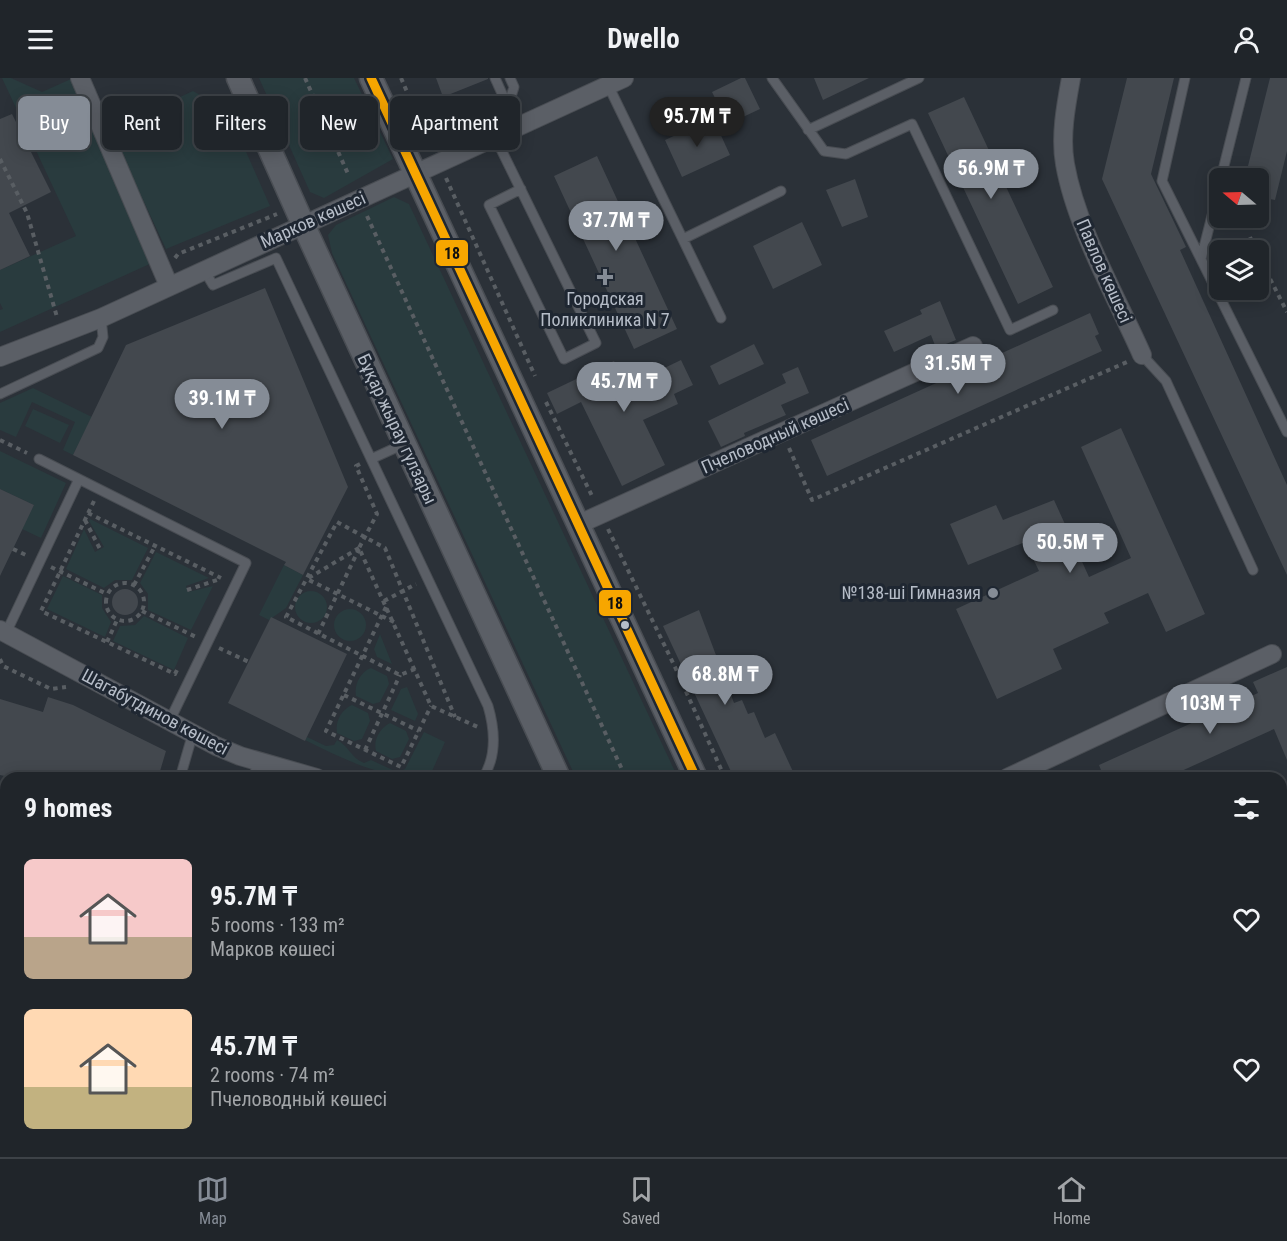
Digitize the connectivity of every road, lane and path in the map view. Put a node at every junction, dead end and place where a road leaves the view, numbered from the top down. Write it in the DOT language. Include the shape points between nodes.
graph roads {
  1 [pos="80,78"];
  2 [pos="238,78"];
  3 [pos="304,78"];
  4 [pos="371,78"];
  5 [pos="400,78"];
  6 [pos="495,78"];
  7 [pos="510,78"];
  8 [pos="772,78"];
  9 [pos="919,78"];
  10 [pos="1071,78"];
  11 [pos="1185,78"];
  12 [pos="1246,78"];
  13 [pos="616,82"];
  14 [pos="503,96"];
  15 [pos="511,96"];
  16 [pos="520,126"];
  17 [pos="808,130"];
  18 [pos="468,150"];
  19 [pos="502,150"];
  20 [pos="0,159"];
  21 [pos="439,164"];
  22 [pos="1224,168"];
  23 [pos="415,174"];
  24 [pos="349,176"];
  25 [pos="521,189"];
  26 [pos="781,191"];
  27 [pos="283,211"];
  28 [pos="366,212"];
  29 [pos="303,224"];
  30 [pos="1209,228"];
  31 [pos="1250,237"];
  32 [pos="683,239"];
  33 [pos="1251,240"];
  34 [pos="1201,260"];
  35 [pos="204,270"];
  36 [pos="1269,277"];
  37 [pos="166,279"];
  38 [pos="1053,310"];
  39 [pos="1287,312"];
  40 [pos="68,313"];
  41 [pos="57,318"];
  42 [pos="100,318"];
  43 [pos="721,318"];
  44 [pos="48,322"];
  45 [pos="973,346"];
  46 [pos="1142,355"];
  47 [pos="0,357"];
  48 [pos="537,382"];
  49 [pos="542,393"];
  50 [pos="0,394"];
  51 [pos="782,432"];
  52 [pos="1287,432"];
  53 [pos="0,440"];
  54 [pos="404,444"];
  55 [pos="39,459"];
  56 [pos="371,459"];
  57 [pos="79,479"];
  58 [pos="99,489"];
  59 [pos="88,513"];
  60 [pos="601,514"];
  61 [pos="85,520"];
  62 [pos="577,525"];
  63 [pos="365,537"];
  64 [pos="155,546"];
  65 [pos="359,548"];
  66 [pos="100,549"];
  67 [pos="232,556"];
  68 [pos="40,561"];
  69 [pos="1253,570"];
  70 [pos="60,571"];
  71 [pos="221,578"];
  72 [pos="428,578"];
  73 [pos="307,579"];
  74 [pos="134,585"];
  75 [pos="216,588"];
  76 [pos="187,590"];
  77 [pos="403,591"];
  78 [pos="107,594"];
  79 [pos="337,594"];
  80 [pos="384,601"];
  81 [pos="387,606"];
  82 [pos="142,611"];
  83 [pos="382,616"];
  84 [pos="117,620"];
  85 [pos="394,623"];
  86 [pos="198,626"];
  87 [pos="3,632"];
  88 [pos="318,634"];
  89 [pos="193,636"];
  90 [pos="107,642"];
  91 [pos="208,643"];
  92 [pos="189,645"];
  93 [pos="1272,654"];
  94 [pos="362,657"];
  95 [pos="249,662"];
  96 [pos="180,665"];
  97 [pos="415,669"];
  98 [pos="400,675"];
  99 [pos="344,694"];
  100 [pos="431,705"];
  101 [pos="382,713"];
  102 [pos="455,717"];
  103 [pos="170,720"];
  104 [pos="419,731"];
  105 [pos="193,733"];
  106 [pos="494,735"];
  107 [pos="365,750"];
  108 [pos="256,770"];
  109 [pos="182,772"];
  110 [pos="271,772"];
  111 [pos="485,772"];
  112 [pos="556,772"];
  113 [pos="623,772"];
  114 [pos="693,772"];
  115 [pos="721,772"];
  116 [pos="1020,772"];
  1 -- 37 [label="street"];
  2 -- 29 [label="street, Бұқар жырау гүлзары"];
  3 -- 24 [label="path"];
  4 -- 23 [label="street"];
  5 -- 21 [label="path"];
  6 -- 14 [label="lane"];
  7 -- 15 [label="lane" via="514,87"];
  8 -- 17 [label="lane"];
  9 -- 17 [label="lane"];
  10 -- 46 [label="street, Павлов көшесі" via="1065,110 1065,162 1074,203"];
  11 -- 34 [label="lane" via="1162,181"];
  12 -- 22 [label="lane"];
  13 -- 16 [label="street, Марков көшесі"];
  13 -- 32 [label="lane"];
  17 -- 38 [label="lane" via="824,151 846,154 912,124 1010,330"];
  18 -- 21 [label="street, Марков көшесі"];
  19 -- 25 [label="lane"];
  20 -- 41 [label="path" via="27,213"];
  21 -- 23 [label="street, Марков көшесі"];
  21 -- 48 [label="path"];
  23 -- 29 [label="street, Марков көшесі"];
  23 -- 62 [label="street"];
  25 -- 25 [label="lane" via="489,205 564,359 596,343"];
  26 -- 32 [label="lane"];
  27 -- 37 [label="path" via="178,254"];
  28 -- 113 [label="path"];
  29 -- 35 [label="street, Марков көшесі"];
  29 -- 54 [label="street, Бұқар жырау гүлзары"];
  30 -- 34 [label="lane"];
  31 -- 33 [label="path"];
  32 -- 43 [label="lane"];
  34 -- 52 [label="lane"];
  35 -- 37 [label="street, Марков көшесі"];
  35 -- 56 [label="lane" via="213,285 276,258"];
  36 -- 39 [label="path"];
  37 -- 42 [label="street, Марков көшесі"];
  40 -- 41 [label="path"];
  41 -- 44 [label="path"];
  42 -- 47 [label="street, Марков көшесі"];
  42 -- 50 [label="lane" via="103,337 98,348"];
  45 -- 51 [label="street, Пчеловодный көшесі"];
  46 -- 51 [label="path" via="812,500"];
  46 -- 69 [label="lane" via="1166,381"];
  49 -- 60 [label="path"];
  51 -- 60 [label="street, Пчеловодный көшесі"];
  53 -- 55 [label="path"];
  54 -- 56 [label="lane"];
  54 -- 112 [label="street, Бұқар жырау гүлзары"];
  55 -- 57 [label="lane"];
  56 -- 63 [label="path" via="356,466 377,514"];
  56 -- 72 [label="lane"];
  57 -- 58 [label="lane"];
  57 -- 68 [label="lane"];
  58 -- 59 [label="path"];
  58 -- 67 [label="lane"];
  59 -- 61 [label="path"];
  59 -- 64 [label="path"];
  60 -- 62 [label="street, Пчеловодный көшесі"];
  60 -- 115 [label="path"];
  61 -- 66 [label="path"];
  61 -- 70 [label="path"];
  62 -- 114 [label="street"];
  63 -- 65 [label="path"];
  63 -- 73 [label="path" via="337,522"];
  63 -- 77 [label="path" via="385,548"];
  64 -- 71 [label="path"];
  64 -- 74 [label="path"];
  65 -- 73 [label="path"];
  65 -- 79 [label="path"];
  65 -- 80 [label="path"];
  67 -- 71 [label="path"];
  67 -- 91 [label="lane" via="246,563"];
  68 -- 70 [label="path"];
  68 -- 87 [label="lane"];
  70 -- 78 [label="path"];
  70 -- 90 [label="path" via="41,611"];
  71 -- 75 [label="path"];
  71 -- 76 [label="path"];
  72 -- 77 [label="path"];
  72 -- 106 [label="lane" via="488,706"];
  73 -- 79 [label="path"];
  73 -- 88 [label="path" via="286,617"];
  74 -- 78 [label="path" via="120,584"];
  74 -- 82 [label="path" via="144,599"];
  77 -- 80 [label="path"];
  77 -- 102 [label="path"];
  78 -- 84 [label="path" via="107,609"];
  79 -- 83 [label="path"];
  79 -- 88 [label="path"];
  80 -- 81 [label="path"];
  81 -- 83 [label="path"];
  81 -- 85 [label="path"];
  82 -- 84 [label="path" via="133,620"];
  82 -- 89 [label="path"];
  83 -- 85 [label="path"];
  83 -- 94 [label="path"];
  84 -- 90 [label="path"];
  85 -- 97 [label="path"];
  86 -- 89 [label="path"];
  87 -- 103 [label="street, Шагабутдинов көшесі"];
  88 -- 94 [label="path"];
  89 -- 91 [label="path"];
  89 -- 92 [label="path"];
  90 -- 96 [label="path" via="175,674"];
  91 -- 95 [label="path"];
  91 -- 103 [label="lane"];
  93 -- 116 [label="street"];
  94 -- 98 [label="path"];
  94 -- 99 [label="path"];
  97 -- 98 [label="path"];
  97 -- 100 [label="path"];
  98 -- 101 [label="path"];
  99 -- 101 [label="path"];
  99 -- 107 [label="path" via="326,731"];
  100 -- 102 [label="path"];
  100 -- 104 [label="path"];
  101 -- 104 [label="path"];
  101 -- 107 [label="path"];
  102 -- 106 [label="path"];
  103 -- 105 [label="street, Шагабутдинов көшесі"];
  104 -- 107 [label="path" via="401,767"];
  105 -- 108 [label="street, Шагабутдинов көшесі"];
  105 -- 109 [label="lane"];
  106 -- 111 [label="lane"];
  108 -- 110 [label="street, Шагабутдинов көшесі"];
}
